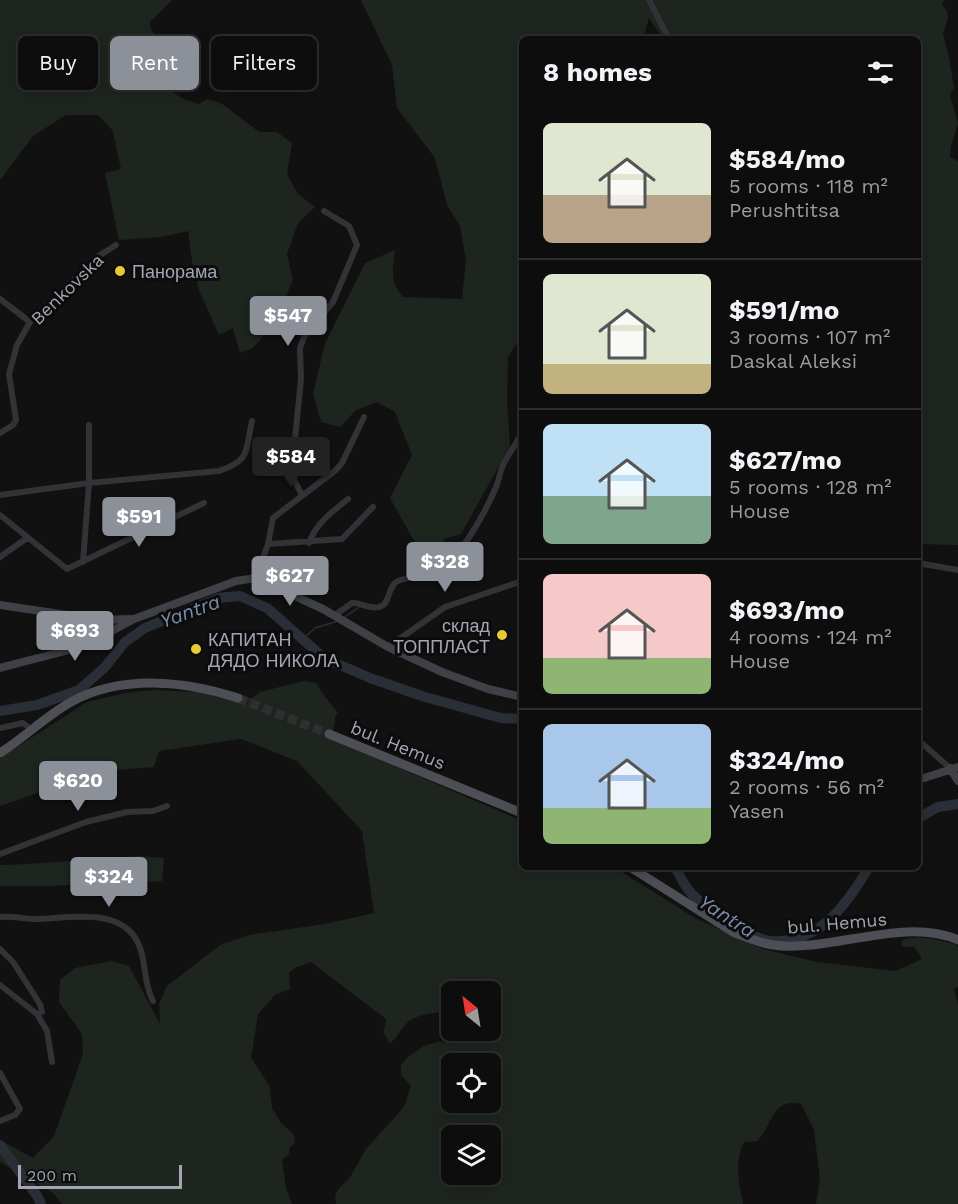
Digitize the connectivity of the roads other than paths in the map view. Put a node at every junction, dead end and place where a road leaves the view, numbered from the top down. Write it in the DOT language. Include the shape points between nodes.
graph roads {
  1 [pos="649,0"];
  2 [pos="667,36"];
  3 [pos="324,211"];
  4 [pos="116,245"];
  5 [pos="0,299"];
  6 [pos="30,322"];
  7 [pos="364,417"];
  8 [pos="252,421"];
  9 [pos="89,425"];
  10 [pos="0,433"];
  11 [pos="519,442"];
  12 [pos="89,483"];
  13 [pos="0,495"];
  14 [pos="302,495"];
  15 [pos="348,499"];
  16 [pos="204,503"];
  17 [pos="373,507"];
  18 [pos="0,515"];
  19 [pos="27,538"];
  20 [pos="309,543"];
  21 [pos="268,544"];
  22 [pos="0,557"];
  23 [pos="83,562"];
  24 [pos="921,564"];
  25 [pos="958,570"];
  26 [pos="256,578"];
  27 [pos="519,582"];
  28 [pos="0,605"];
  29 [pos="84,618"];
  30 [pos="340,618"];
  31 [pos="134,619"];
  32 [pos="87,643"];
  33 [pos="388,647"];
  34 [pos="0,668"];
  35 [pos="519,696"];
  36 [pos="238,698"];
  37 [pos="0,728"];
  38 [pos="32,730"];
  39 [pos="329,734"];
  40 [pos="921,742"];
  41 [pos="0,753"];
  42 [pos="954,768"];
  43 [pos="921,779"];
  44 [pos="957,780"];
  45 [pos="167,806"];
  46 [pos="519,812"];
  47 [pos="0,854"];
  48 [pos="635,870"];
  49 [pos="0,917"];
  50 [pos="958,940"];
  51 [pos="0,949"];
  52 [pos="0,985"];
  53 [pos="153,1001"];
  54 [pos="37,1014"];
  55 [pos="52,1062"];
  56 [pos="0,1073"];
  57 [pos="0,1121"];
  1 -- 2 [label="street"];
  3 -- 14 [label="street" via="349,226 357,245 333,303 304,337 300,348 301,379 291,469"];
  4 -- 6 [label="street, Benkovska" via="97,257"];
  5 -- 6 [label="street"];
  6 -- 10 [label="street, Benkovska" via="17,345 9,374 16,420"];
  7 -- 14 [label="street" via="342,463"];
  8 -- 12 [label="street" via="245,454 236,465 187,475"];
  9 -- 12 [label="street"];
  11 -- 30 [label="street" via="502,467 483,515 452,560 440,570 397,581 381,607 352,603"];
  12 -- 13 [label="street"];
  12 -- 23 [label="street"];
  14 -- 21 [label="street" via="273,518"];
  15 -- 20 [label="street" via="321,522"];
  16 -- 23 [label="street"];
  17 -- 20 [label="street" via="342,539"];
  18 -- 19 [label="street"];
  19 -- 22 [label="street"];
  19 -- 23 [label="street" via="68,569"];
  20 -- 21 [label="street"];
  21 -- 26 [label="street"];
  24 -- 25 [label="street"];
  26 -- 30 [label="street"];
  26 -- 31 [label="street" via="236,580"];
  27 -- 33 [label="street" via="445,606"];
  28 -- 29 [label="street"];
  29 -- 31 [label="street"];
  29 -- 32 [label="street" via="92,631"];
  30 -- 33 [label="street"];
  31 -- 32 [label="street"];
  32 -- 34 [label="street"];
  33 -- 35 [label="street" via="441,672"];
  36 -- 38 [label="main road" via="203,687 174,684 117,686 72,701"];
  37 -- 38 [label="street" via="23,723"];
  38 -- 41 [label="main road"];
  39 -- 46 [label="main road, bul. Hemus"];
  40 -- 42 [label="street"];
  42 -- 43 [label="street"];
  42 -- 44 [label="street"];
  45 -- 47 [label="street" via="86,822"];
  48 -- 50 [label="main road, bul. Hemus" via="733,932 773,945 903,933 929,933"];
  49 -- 53 [label="street" via="82,916 122,924 142,952 144,978"];
  51 -- 54 [label="street" via="40,1004 42,1012"];
  52 -- 54 [label="street"];
  54 -- 55 [label="street" via="47,1031"];
  56 -- 57 [label="street" via="20,1109"];
}
